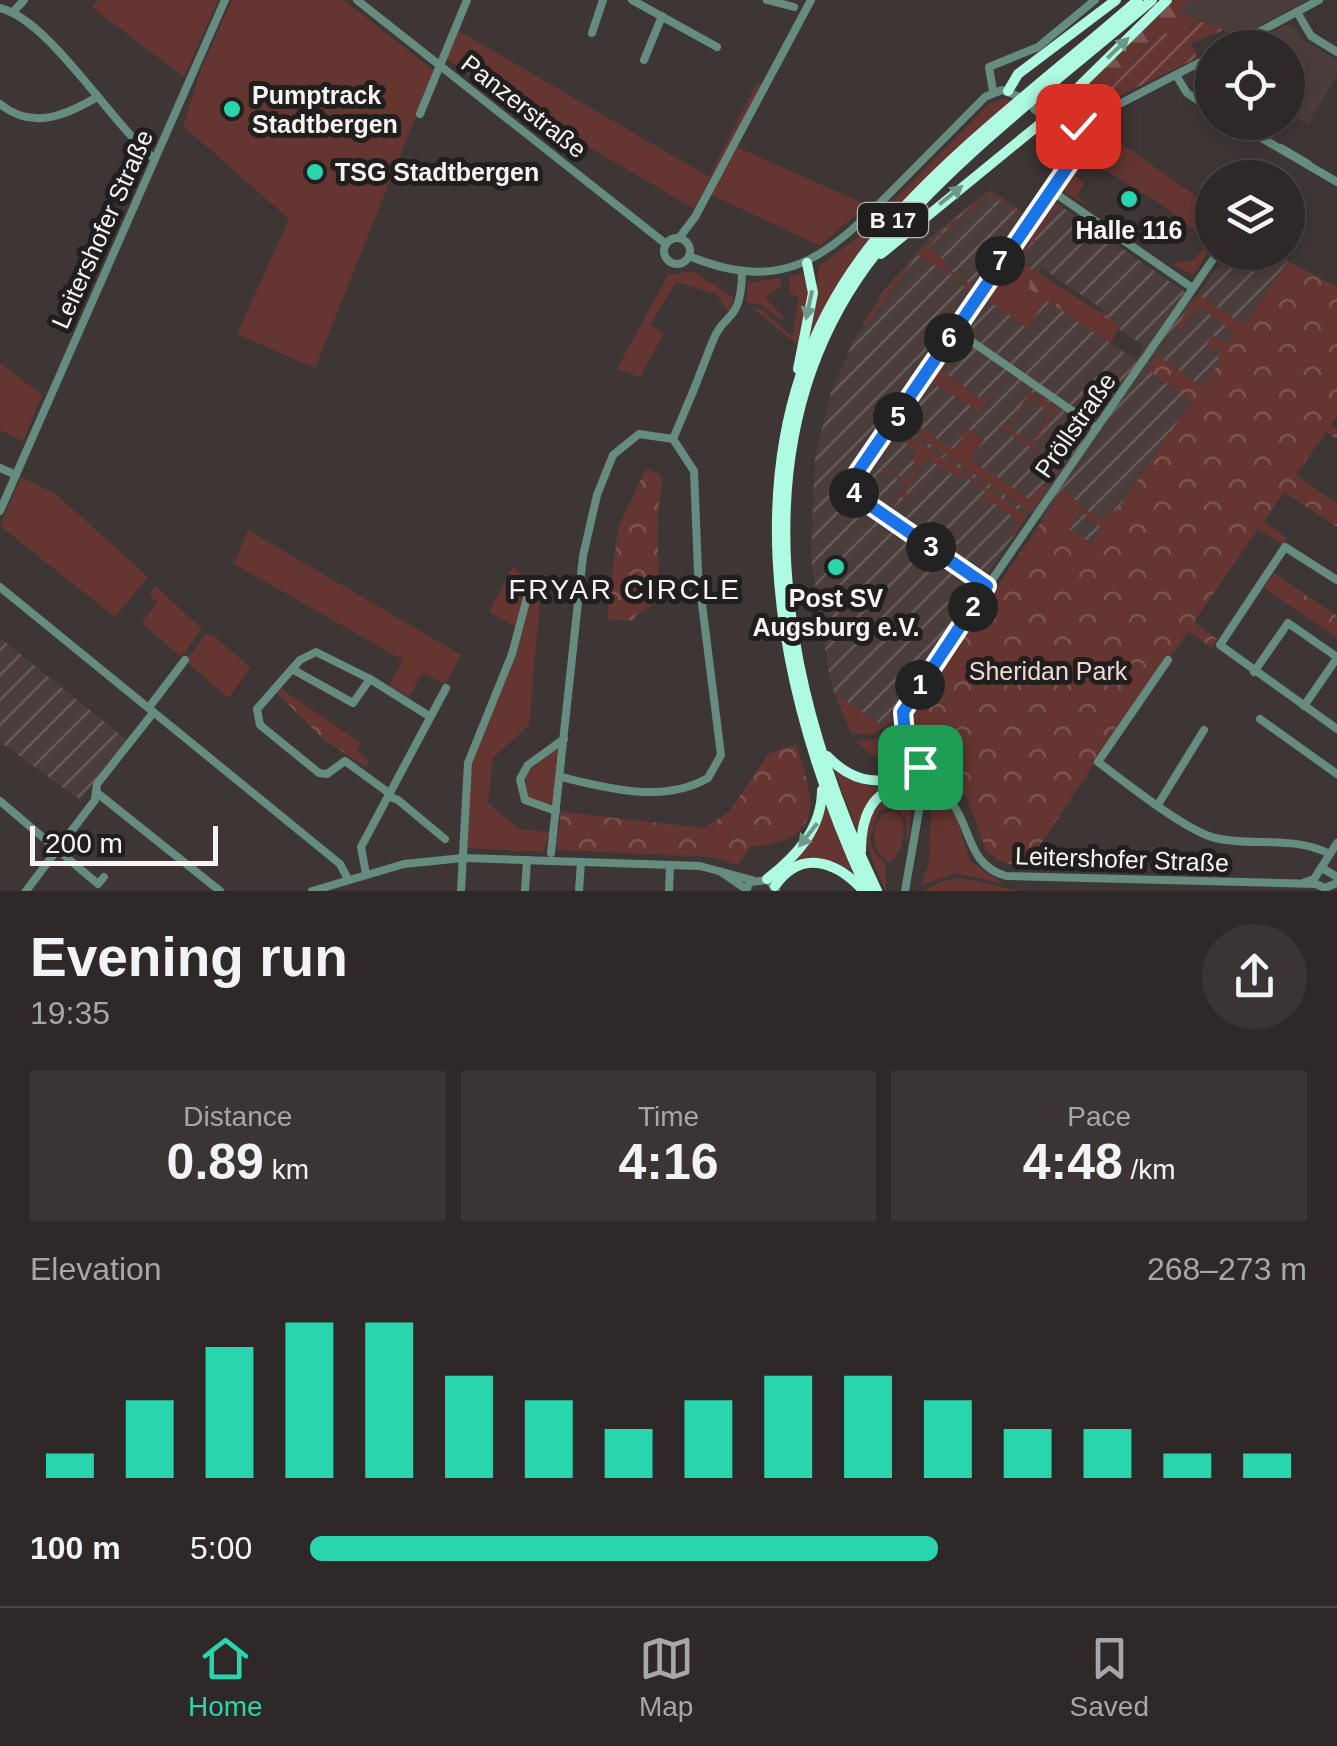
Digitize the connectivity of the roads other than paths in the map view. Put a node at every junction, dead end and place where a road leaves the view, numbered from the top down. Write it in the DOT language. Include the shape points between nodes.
graph roads {
  1 [pos="24,0"];
  2 [pos="226,0"];
  3 [pos="357,0"];
  4 [pos="467,0"];
  5 [pos="603,0"];
  6 [pos="632,0"];
  7 [pos="767,0"];
  8 [pos="811,0"];
  9 [pos="1095,0"];
  10 [pos="1116,0"];
  11 [pos="1138,0"];
  12 [pos="1152,0"];
  13 [pos="1166,0"];
  14 [pos="1319,0"];
  15 [pos="794,7"];
  16 [pos="0,8"];
  17 [pos="14,11"];
  18 [pos="1298,12"];
  19 [pos="662,16"];
  20 [pos="1264,30"];
  21 [pos="592,32"];
  22 [pos="717,47"];
  23 [pos="1337,52"];
  24 [pos="644,60"];
  25 [pos="440,65"];
  26 [pos="1195,65"];
  27 [pos="1176,75"];
  28 [pos="1008,90"];
  29 [pos="993,91"];
  30 [pos="1039,92"];
  31 [pos="1020,97"];
  32 [pos="1068,97"];
  33 [pos="97,98"];
  34 [pos="1195,98"];
  35 [pos="0,104"];
  36 [pos="1034,110"];
  37 [pos="420,114"];
  38 [pos="1012,116"];
  39 [pos="1055,125"];
  40 [pos="1078,126"];
  41 [pos="1265,140"];
  42 [pos="157,154"];
  43 [pos="1337,182"];
  44 [pos="1052,190"];
  45 [pos="683,240"];
  46 [pos="666,244"];
  47 [pos="689,256"];
  48 [pos="807,263"];
  49 [pos="866,268"];
  50 [pos="1204,270"];
  51 [pos="742,273"];
  52 [pos="1191,287"];
  53 [pos="956,330"];
  54 [pos="808,356"];
  55 [pos="1098,428"];
  56 [pos="672,439"];
  57 [pos="0,468"];
  58 [pos="16,476"];
  59 [pos="0,511"];
  60 [pos="1337,580"];
  61 [pos="532,583"];
  62 [pos="987,586"];
  63 [pos="0,587"];
  64 [pos="1337,657"];
  65 [pos="185,660"];
  66 [pos="1168,660"];
  67 [pos="292,669"];
  68 [pos="1254,672"];
  69 [pos="370,678"];
  70 [pos="446,688"];
  71 [pos="1304,706"];
  72 [pos="151,710"];
  73 [pos="429,716"];
  74 [pos="1260,719"];
  75 [pos="1204,730"];
  76 [pos="1337,730"];
  77 [pos="564,739"];
  78 [pos="822,752"];
  79 [pos="918,768"];
  80 [pos="1337,774"];
  81 [pos="560,777"];
  82 [pos="822,778"];
  83 [pos="907,784"];
  84 [pos="937,790"];
  85 [pos="96,792"];
  86 [pos="388,795"];
  87 [pos="920,798"];
  88 [pos="0,801"];
  89 [pos="1159,803"];
  90 [pos="556,810"];
  91 [pos="445,839"];
  92 [pos="1337,843"];
  93 [pos="58,850"];
  94 [pos="551,852"];
  95 [pos="1329,855"];
  96 [pos="463,858"];
  97 [pos="861,858"];
  98 [pos="527,860"];
  99 [pos="580,862"];
  100 [pos="670,866"];
  101 [pos="366,874"];
  102 [pos="104,876"];
  103 [pos="348,878"];
  104 [pos="1024,878"];
  105 [pos="1327,880"];
  106 [pos="772,885"];
  107 [pos="748,887"];
  108 [pos="1024,889"];
  109 [pos="26,891"];
  110 [pos="220,891"];
  111 [pos="312,891"];
  112 [pos="462,891"];
  113 [pos="525,891"];
  114 [pos="579,891"];
  115 [pos="670,891"];
  116 [pos="865,891"];
  117 [pos="877,891"];
  118 [pos="904,891"];
  1 -- 17 [label="street"];
  2 -- 42 [label="street, Leitershofer Straße"];
  3 -- 25 [label="street, Panzerstraße"];
  4 -- 25 [label="street"];
  5 -- 21 [label="street"];
  6 -- 19 [label="street"];
  7 -- 15 [label="street"];
  8 -- 45 [label="street"];
  9 -- 29 [label="street, Panzerstraße" via="1038,47 989,66"];
  10 -- 28 [label="highway" via="1018,74"];
  11 -- 30 [label="highway, B 17"];
  12 -- 30 [label="highway, B 17"];
  32 -- 13 [label="highway, one-way"];
  14 -- 18 [label="street"];
  16 -- 17 [label="street"];
  17 -- 33 [label="street"];
  18 -- 20 [label="street"];
  18 -- 23 [label="street" via="1310,36"];
  19 -- 22 [label="street"];
  19 -- 24 [label="street"];
  25 -- 37 [label="street"];
  25 -- 46 [label="street, Panzerstraße"];
  26 -- 27 [label="street"];
  27 -- 34 [label="street"];
  27 -- 40 [label="street"];
  28 -- 29 [label="street"];
  28 -- 31 [label="street"];
  29 -- 48 [label="street, Panzerstraße" via="852,232"];
  30 -- 38 [label="highway, B 17"];
  32 -- 39 [label="highway"];
  32 -- 40 [label="highway" via="1062,116"];
  33 -- 35 [label="street" via="41,120 16,116"];
  33 -- 42 [label="street"];
  36 -- 39 [label="street"];
  38 -- 49 [label="highway, B 17"];
  38 -- 54 [label="highway, B 17" via="878,237 846,280"];
  39 -- 40 [label="street"];
  39 -- 44 [label="street" via="1075,155"];
  49 -- 39 [label="highway, one-way"];
  41 -- 43 [label="street"];
  42 -- 58 [label="street, Leitershofer Straße"];
  44 -- 52 [label="street"];
  44 -- 53 [label="street"];
  45 -- 46 [label="street"];
  45 -- 47 [label="street"];
  46 -- 47 [label="street, Panzerstraße" via="670,262"];
  47 -- 51 [label="street, Panzerstraße"];
  48 -- 51 [label="street, Panzerstraße"];
  48 -- 54 [label="highway, one-way" via="814,282"];
  49 -- 54 [label="highway, B 17"];
  50 -- 52 [label="street, Pröllstraße"];
  51 -- 56 [label="street" via="738,310 713,339"];
  52 -- 55 [label="street, Pröllstraße"];
  53 -- 55 [label="street"];
  53 -- 62 [label="street" via="851,489"];
  54 -- 78 [label="highway, B 17" via="785,554 796,661"];
  54 -- 82 [label="highway" via="778,482 777,583 792,686"];
  55 -- 62 [label="street, Pröllstraße"];
  56 -- 77 [label="street" via="652,432 628,438 602,480 580,577"];
  56 -- 81 [label="street" via="694,470 698,572 721,755 708,778 670,792"];
  57 -- 58 [label="street"];
  58 -- 59 [label="street, Leitershofer Straße"];
  60 -- 68 [label="street" via="1290,548 1283,550 1220,640 1223,650"];
  61 -- 96 [label="street" via="468,763"];
  62 -- 79 [label="street, Pröllstraße" via="903,712"];
  63 -- 72 [label="street"];
  64 -- 68 [label="street" via="1288,623"];
  64 -- 71 [label="street"];
  65 -- 72 [label="street"];
  66 -- 89 [label="street" via="1098,759"];
  67 -- 69 [label="street" via="316,652"];
  67 -- 69 [label="street" via="350,702 358,701"];
  67 -- 86 [label="street" via="257,709 260,725 319,773 345,761"];
  68 -- 71 [label="street"];
  69 -- 73 [label="street"];
  70 -- 73 [label="street"];
  71 -- 76 [label="street"];
  72 -- 85 [label="street"];
  72 -- 103 [label="street" via="340,864"];
  73 -- 86 [label="street"];
  74 -- 80 [label="street"];
  75 -- 89 [label="street"];
  77 -- 81 [label="street"];
  77 -- 90 [label="street" via="528,765 520,780 526,800"];
  78 -- 83 [label="highway" via="863,781"];
  78 -- 97 [label="highway, B 17"];
  79 -- 83 [label="street"];
  79 -- 84 [label="street, Leitershofer Straße" via="934,772"];
  81 -- 90 [label="street"];
  82 -- 106 [label="highway, one-way" via="816,826"];
  82 -- 116 [label="highway"];
  83 -- 87 [label="street"];
  83 -- 97 [label="highway" via="869,807"];
  84 -- 87 [label="street"];
  84 -- 104 [label="street, Leitershofer Straße" via="960,810 980,862 1001,875"];
  85 -- 93 [label="street"];
  85 -- 110 [label="street"];
  86 -- 91 [label="street"];
  86 -- 101 [label="street" via="361,847"];
  87 -- 118 [label="street"];
  88 -- 93 [label="street"];
  89 -- 95 [label="street" via="1202,834 1293,841"];
  90 -- 94 [label="street"];
  92 -- 95 [label="street"];
  93 -- 102 [label="street" via="98,884"];
  93 -- 109 [label="street"];
  95 -- 105 [label="street"];
  96 -- 98 [label="street"];
  96 -- 101 [label="street"];
  96 -- 112 [label="street"];
  97 -- 117 [label="highway, B 17"];
  98 -- 99 [label="street"];
  98 -- 113 [label="street"];
  99 -- 100 [label="street"];
  99 -- 114 [label="street"];
  100 -- 107 [label="street" via="713,867"];
  100 -- 115 [label="street"];
  101 -- 103 [label="street"];
  103 -- 111 [label="street"];
  104 -- 105 [label="street, Leitershofer Straße" via="1294,886"];
  104 -- 108 [label="street"];
  106 -- 107 [label="street"];
  106 -- 116 [label="highway" via="792,868 818,862 843,871"];
}
